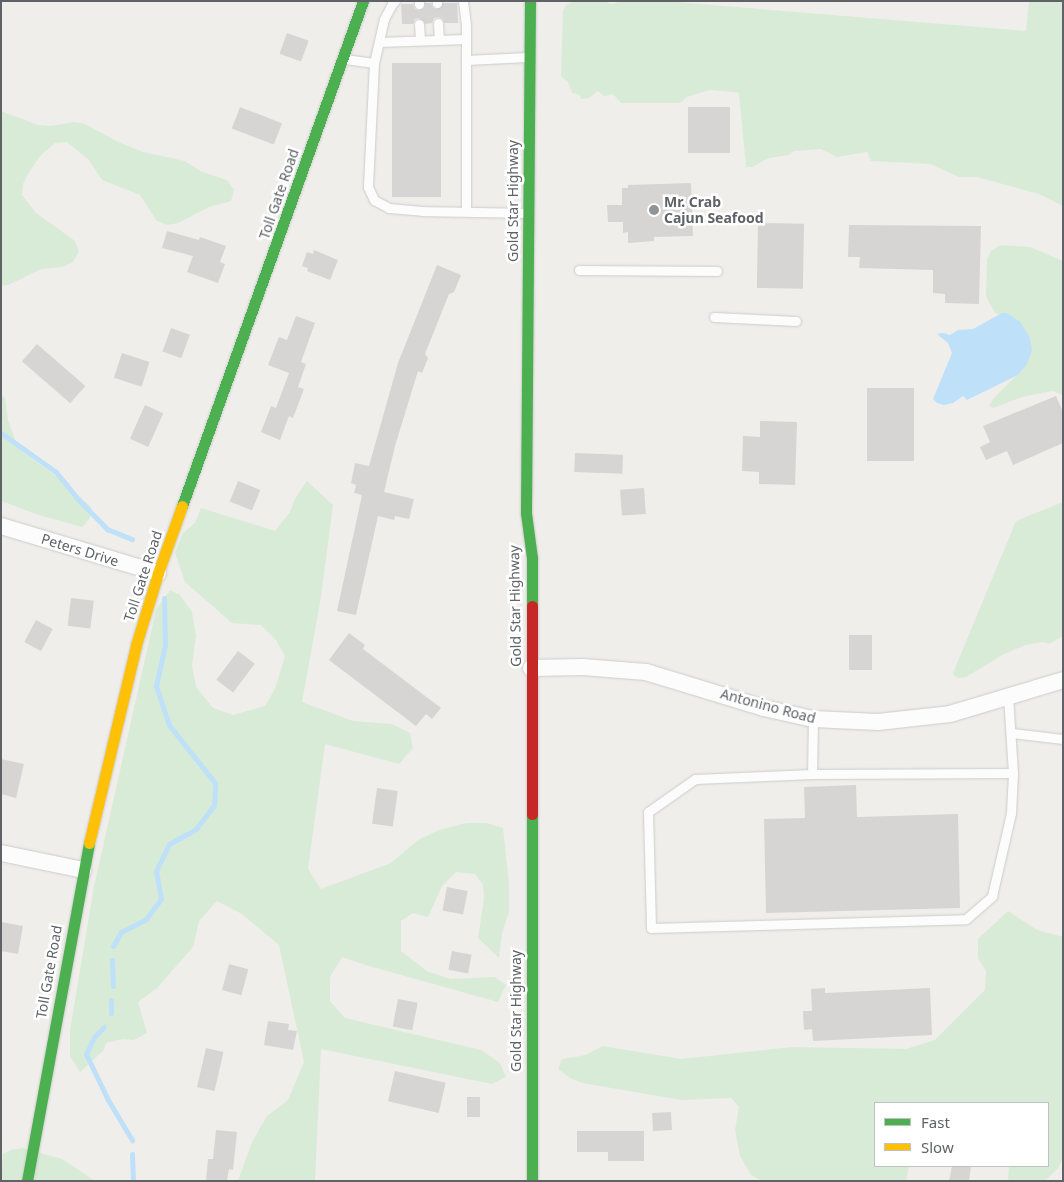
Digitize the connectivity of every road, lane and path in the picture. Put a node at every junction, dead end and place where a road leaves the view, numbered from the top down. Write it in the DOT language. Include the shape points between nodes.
graph roads {
  1 [pos="363,1"];
  2 [pos="395,1"];
  3 [pos="463,1"];
  4 [pos="530,1"];
  5 [pos="438,23"];
  6 [pos="419,24"];
  7 [pos="466,39"];
  8 [pos="420,40"];
  9 [pos="439,40"];
  10 [pos="379,42"];
  11 [pos="529,57"];
  12 [pos="342,58"];
  13 [pos="466,60"];
  14 [pos="374,62"];
  15 [pos="466,211"];
  16 [pos="529,214"];
  17 [pos="579,270"];
  18 [pos="718,271"];
  19 [pos="714,318"];
  20 [pos="796,321"];
  21 [pos="1,526"];
  22 [pos="158,573"];
  23 [pos="531,668"];
  24 [pos="1063,680"];
  25 [pos="1008,696"];
  26 [pos="813,719"];
  27 [pos="1012,733"];
  28 [pos="1063,739"];
  29 [pos="812,774"];
  30 [pos="1013,774"];
  31 [pos="1,853"];
  32 [pos="83,870"];
  33 [pos="27,1181"];
  34 [pos="532,1181"];
  1 -- 12 [label="street, Toll Gate Road"];
  2 -- 10 [label="lane" via="384,19"];
  3 -- 7 [label="lane"];
  4 -- 11 [label="street, Gold Star Highway"];
  5 -- 9 [label="lane"];
  6 -- 8 [label="lane"];
  7 -- 9 [label="lane"];
  7 -- 13 [label="lane"];
  8 -- 9 [label="lane"];
  8 -- 10 [label="lane"];
  10 -- 14 [label="lane"];
  11 -- 13 [label="lane"];
  11 -- 16 [label="street, Gold Star Highway"];
  12 -- 14 [label="lane"];
  12 -- 22 [label="street, Toll Gate Road"];
  13 -- 15 [label="lane"];
  14 -- 15 [label="lane" via="368,187 374,200 389,208"];
  15 -- 16 [label="lane"];
  16 -- 23 [label="street, Gold Star Highway" via="526,513 532,558"];
  17 -- 18 [label="lane"];
  19 -- 20 [label="lane"];
  21 -- 22 [label="street, Peters Drive"];
  22 -- 32 [label="street, Toll Gate Road" via="121,702"];
  23 -- 26 [label="street, Antonino Road" via="583,667 646,672 764,708"];
  23 -- 34 [label="street, Gold Star Highway"];
  24 -- 25 [label="street, Antonino Road"];
  25 -- 26 [label="street, Antonino Road" via="950,714 878,722"];
  25 -- 27 [label="lane"];
  26 -- 29 [label="lane"];
  27 -- 28 [label="lane"];
  27 -- 30 [label="lane"];
  29 -- 30 [label="lane"];
  29 -- 30 [label="lane" via="694,778 648,812 651,928 966,919 992,896 1011,813"];
  31 -- 32 [label="street"];
  32 -- 33 [label="street, Toll Gate Road"];
}
